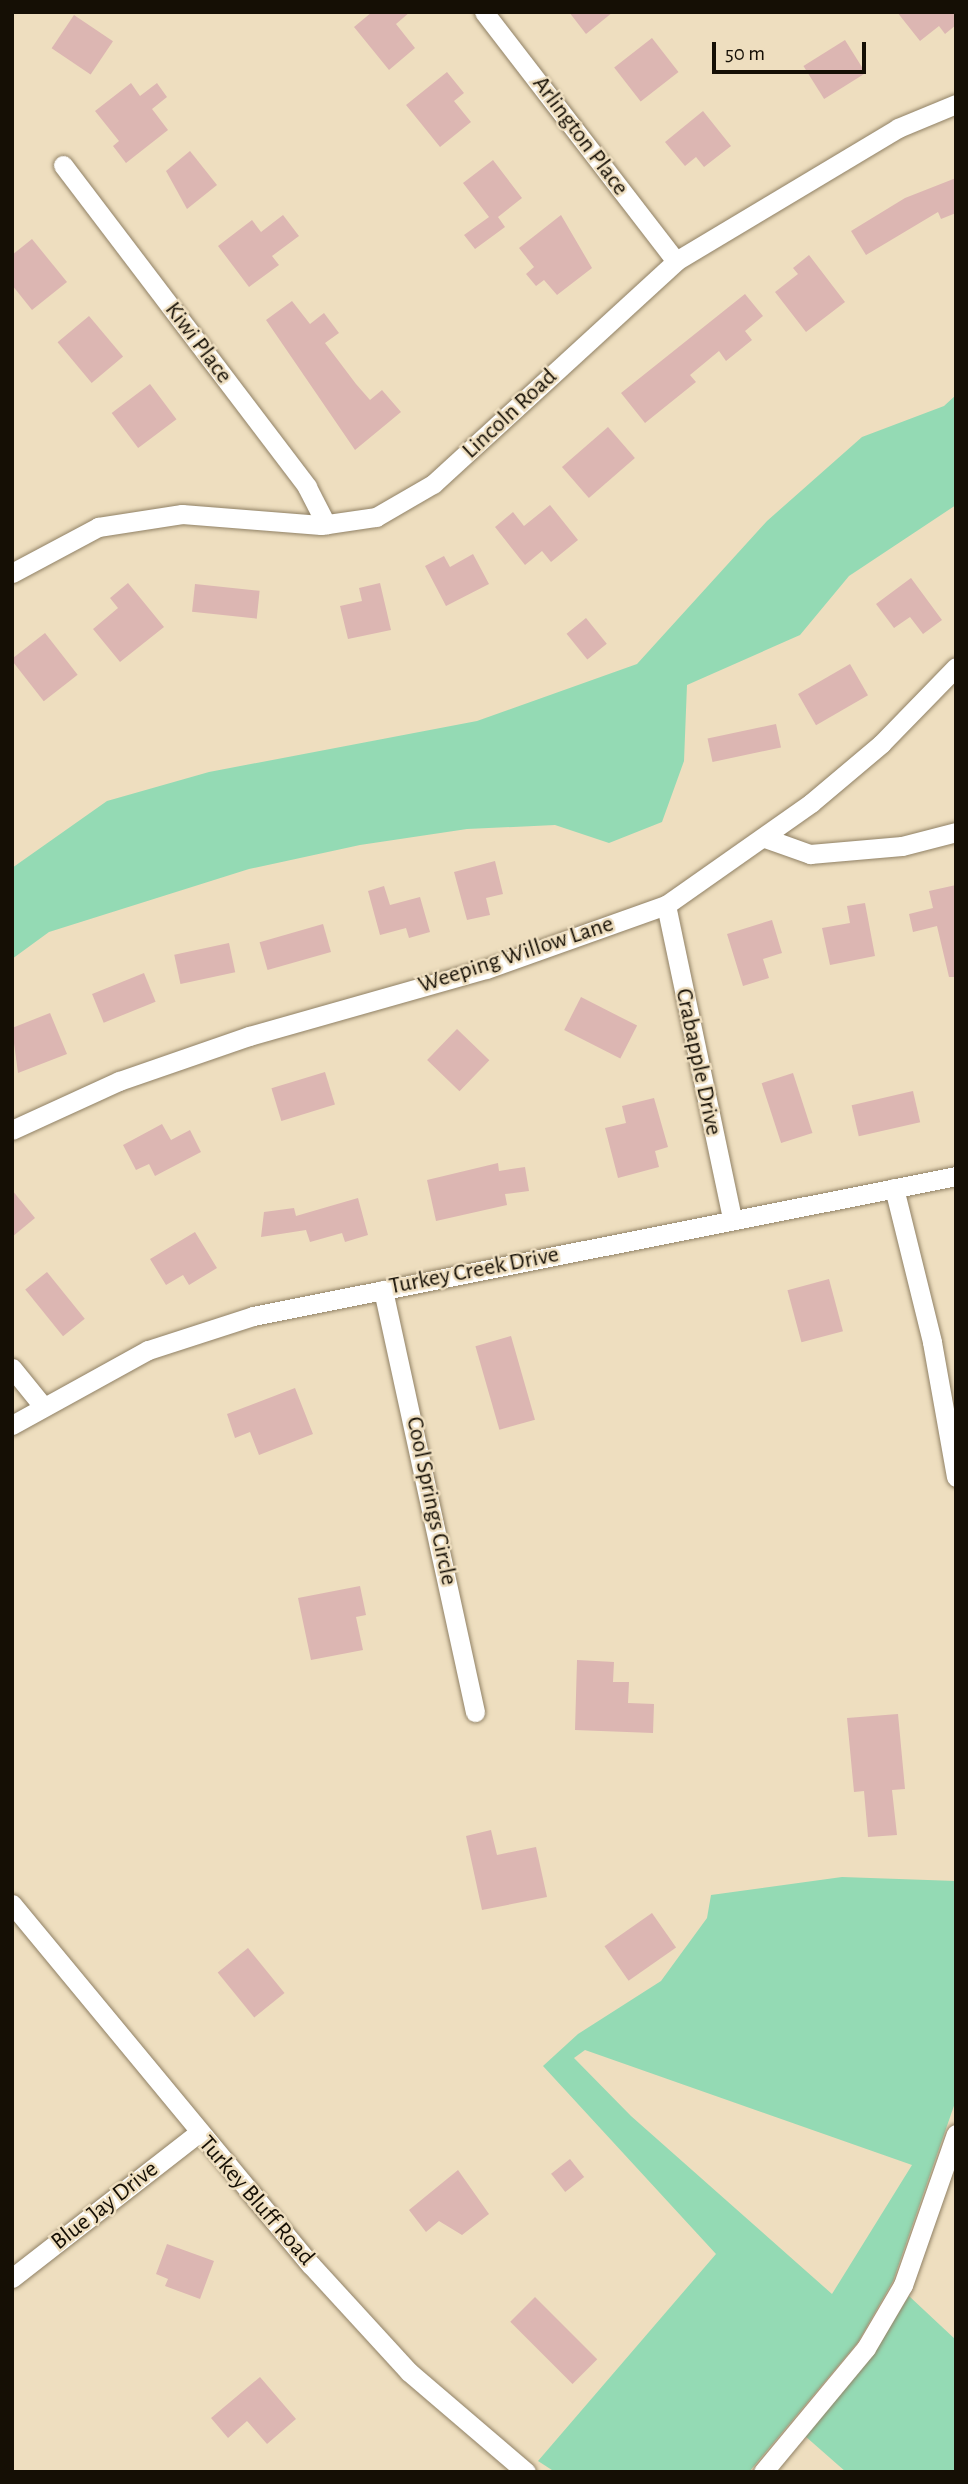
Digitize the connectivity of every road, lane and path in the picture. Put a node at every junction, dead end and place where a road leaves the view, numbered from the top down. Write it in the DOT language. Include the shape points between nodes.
graph roads {
  1 [pos="484,12"];
  2 [pos="956,104"];
  3 [pos="63,165"];
  4 [pos="676,261"];
  5 [pos="326,524"];
  6 [pos="12,573"];
  7 [pos="956,667"];
  8 [pos="956,832"];
  9 [pos="765,838"];
  10 [pos="666,905"];
  11 [pos="12,1130"];
  12 [pos="956,1176"];
  13 [pos="894,1188"];
  14 [pos="732,1219"];
  15 [pos="383,1290"];
  16 [pos="12,1368"];
  17 [pos="42,1405"];
  18 [pos="12,1425"];
  19 [pos="956,1477"];
  20 [pos="475,1712"];
  21 [pos="12,1904"];
  22 [pos="197,2134"];
  23 [pos="956,2134"];
  24 [pos="12,2278"];
  25 [pos="526,2472"];
  26 [pos="763,2472"];
  1 -- 4 [label="street, Arlington Place"];
  2 -- 4 [label="street, Lincoln Road" via="898,128"];
  3 -- 5 [label="street, Kiwi Place" via="307,487"];
  4 -- 5 [label="street, Lincoln Road" via="433,484 376,517"];
  5 -- 6 [label="street, Lincoln Road" via="182,514 99,527"];
  7 -- 9 [label="street, Weeping Willow Lane" via="881,744"];
  8 -- 9 [label="street" via="902,846 810,854"];
  9 -- 10 [label="street, Weeping Willow Lane"];
  10 -- 11 [label="street, Weeping Willow Lane" via="486,969 236,1040 119,1081"];
  10 -- 14 [label="street, Crabapple Drive"];
  12 -- 13 [label="street, Turkey Creek Drive"];
  13 -- 14 [label="street, Turkey Creek Drive"];
  13 -- 19 [label="street" via="932,1342"];
  14 -- 15 [label="street, Turkey Creek Drive"];
  15 -- 17 [label="street, Turkey Creek Drive" via="253,1316 148,1350"];
  15 -- 20 [label="street, Cool Springs Circle"];
  16 -- 17 [label="street"];
  17 -- 18 [label="street, Turkey Creek Drive"];
  21 -- 22 [label="street, Turkey Bluff Road"];
  22 -- 24 [label="street, Blue Jay Drive"];
  22 -- 25 [label="street, Turkey Bluff Road" via="409,2372"];
  23 -- 26 [label="street" via="903,2285 866,2348"];
}
